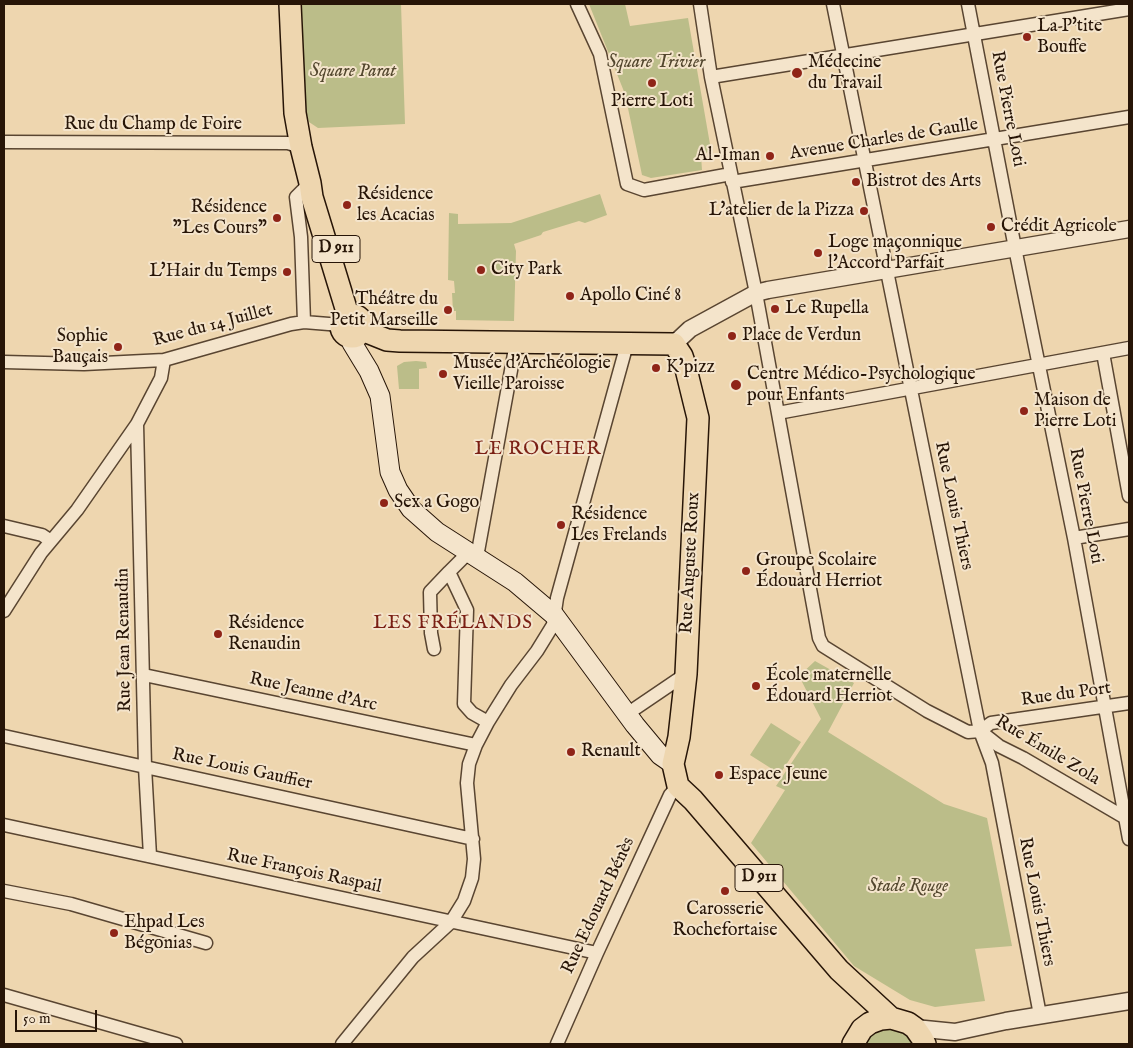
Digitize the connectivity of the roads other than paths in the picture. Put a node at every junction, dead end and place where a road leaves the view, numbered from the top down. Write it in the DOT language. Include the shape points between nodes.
graph roads {
  1 [pos="290,4"];
  2 [pos="577,4"];
  3 [pos="700,4"];
  4 [pos="833,4"];
  5 [pos="968,4"];
  6 [pos="1129,9"];
  7 [pos="974,34"];
  8 [pos="844,55"];
  9 [pos="711,77"];
  10 [pos="1129,117"];
  11 [pos="995,140"];
  12 [pos="4,142"];
  13 [pos="301,147"];
  14 [pos="865,161"];
  15 [pos="732,178"];
  16 [pos="310,183"];
  17 [pos="1129,229"];
  18 [pos="1015,248"];
  19 [pos="886,270"];
  20 [pos="756,293"];
  21 [pos="304,322"];
  22 [pos="352,325"];
  23 [pos="516,343"];
  24 [pos="628,344"];
  25 [pos="674,344"];
  26 [pos="1129,348"];
  27 [pos="1103,353"];
  28 [pos="164,360"];
  29 [pos="4,362"];
  30 [pos="1039,365"];
  31 [pos="911,389"];
  32 [pos="778,413"];
  33 [pos="137,424"];
  34 [pos="1129,496"];
  35 [pos="4,526"];
  36 [pos="1129,529"];
  37 [pos="1074,538"];
  38 [pos="51,541"];
  39 [pos="473,555"];
  40 [pos="448,572"];
  41 [pos="4,611"];
  42 [pos="554,616"];
  43 [pos="434,649"];
  44 [pos="686,674"];
  45 [pos="144,675"];
  46 [pos="1129,703"];
  47 [pos="1106,707"];
  48 [pos="627,714"];
  49 [pos="488,722"];
  50 [pos="980,731"];
  51 [pos="4,736"];
  52 [pos="476,745"];
  53 [pos="673,764"];
  54 [pos="145,767"];
  55 [pos="678,786"];
  56 [pos="1127,819"];
  57 [pos="4,825"];
  58 [pos="473,839"];
  59 [pos="1129,839"];
  60 [pos="150,856"];
  61 [pos="4,891"];
  62 [pos="450,922"];
  63 [pos="206,943"];
  64 [pos="597,953"];
  65 [pos="839,970"];
  66 [pos="4,995"];
  67 [pos="1129,1000"];
  68 [pos="1040,1015"];
  69 [pos="891,1018"];
  70 [pos="955,1032"];
  71 [pos="920,1036"];
  72 [pos="854,1039"];
  73 [pos="176,1044"];
  74 [pos="342,1044"];
  75 [pos="557,1044"];
  76 [pos="942,1044"];
  1 -- 13 [label="main road, D 911" via="295,113"];
  2 -- 15 [label="street, Avenue Charles de Gaulle" via="600,54 626,184 644,190"];
  3 -- 9 [label="street"];
  4 -- 8 [label="street, Rue Louis Thiers"];
  5 -- 7 [label="street, Rue Pierre Loti"];
  6 -- 7 [label="street"];
  7 -- 8 [label="street"];
  7 -- 11 [label="street, Rue Pierre Loti"];
  8 -- 9 [label="street"];
  8 -- 14 [label="street, Rue Louis Thiers"];
  9 -- 15 [label="street"];
  10 -- 11 [label="street, Avenue Charles de Gaulle"];
  11 -- 14 [label="street, Avenue Charles de Gaulle"];
  11 -- 18 [label="street, Rue Pierre Loti"];
  12 -- 13 [label="street, Rue du Champ de Foire" via="288,143"];
  13 -- 16 [label="main road, D 911"];
  14 -- 15 [label="street, Avenue Charles de Gaulle"];
  14 -- 19 [label="street, Rue Louis Thiers"];
  15 -- 20 [label="street"];
  16 -- 21 [label="street" via="296,197"];
  16 -- 22 [label="main road, D 911" via="318,195 352,298"];
  17 -- 18 [label="street"];
  18 -- 19 [label="street"];
  18 -- 30 [label="street, Rue Pierre Loti"];
  19 -- 20 [label="street"];
  19 -- 31 [label="street, Rue Louis Thiers"];
  20 -- 25 [label="street" via="690,329"];
  20 -- 32 [label="street"];
  21 -- 22 [label="street, Rue du 14 Juillet"];
  21 -- 28 [label="street, Rue du 14 Juillet"];
  22 -- 23 [label="main road" via="387,340"];
  22 -- 39 [label="main road, D 911" via="352,343 370,371 380,396 390,472 398,490 422,520"];
  23 -- 24 [label="main road"];
  23 -- 39 [label="street"];
  24 -- 25 [label="main road"];
  24 -- 42 [label="street"];
  25 -- 44 [label="main road, Rue Auguste Roux" via="685,365 698,418"];
  26 -- 27 [label="street"];
  27 -- 30 [label="street"];
  27 -- 34 [label="street"];
  28 -- 29 [label="street, Rue du 14 Juillet" via="84,364"];
  28 -- 33 [label="street" via="161,378"];
  30 -- 31 [label="street"];
  30 -- 37 [label="street, Rue Pierre Loti"];
  31 -- 32 [label="street"];
  31 -- 50 [label="street, Rue Louis Thiers"];
  32 -- 50 [label="street, Rue Émile Zola" via="823,646 927,712 968,732"];
  33 -- 38 [label="street" via="77,510"];
  33 -- 45 [label="street, Rue Jean Renaudin"];
  35 -- 38 [label="street" via="42,535"];
  36 -- 37 [label="street"];
  37 -- 47 [label="street, Rue Pierre Loti"];
  38 -- 41 [label="street"];
  39 -- 40 [label="street"];
  39 -- 42 [label="main road, D 911" via="515,582"];
  40 -- 43 [label="street" via="430,592"];
  40 -- 49 [label="street" via="467,610 464,704"];
  42 -- 48 [label="main road, D 911"];
  42 -- 49 [label="street" via="553,625"];
  44 -- 48 [label="street"];
  44 -- 53 [label="main road, Rue Auguste Roux"];
  45 -- 52 [label="street, Rue Jeanne d'Arc"];
  45 -- 54 [label="street, Rue Jean Renaudin"];
  46 -- 47 [label="street, Rue du Port"];
  47 -- 50 [label="street, Rue du Port" via="991,723"];
  47 -- 56 [label="street, Rue Pierre Loti"];
  48 -- 53 [label="main road, D 911" via="660,755"];
  49 -- 52 [label="street"];
  50 -- 56 [label="street, Rue Émile Zola" via="999,746"];
  50 -- 68 [label="street, Rue Louis Thiers" via="992,763"];
  51 -- 54 [label="street, Rue Louis Gauffier"];
  52 -- 58 [label="street" via="467,783"];
  53 -- 55 [label="main road, Rue Auguste Roux"];
  54 -- 58 [label="street, Rue Louis Gauffier"];
  54 -- 60 [label="street, Rue Jean Renaudin"];
  55 -- 64 [label="street, Rue Edouard Bénès" via="670,795"];
  55 -- 65 [label="main road, D 911"];
  56 -- 59 [label="street, Rue Pierre Loti"];
  57 -- 60 [label="street, Rue François Raspail"];
  58 -- 62 [label="street" via="472,878 464,901"];
  60 -- 62 [label="street, Rue François Raspail"];
  61 -- 63 [label="street" via="72,904"];
  62 -- 64 [label="street, Rue François Raspail"];
  62 -- 74 [label="street" via="413,957"];
  64 -- 75 [label="street, Rue Edouard Bénès"];
  65 -- 69 [label="main road, D 911"];
  65 -- 72 [label="main road, D 911" via="860,1010"];
  66 -- 73 [label="street"];
  67 -- 68 [label="street"];
  68 -- 70 [label="street"];
  69 -- 71 [label="main road" via="908,1023"];
  69 -- 72 [label="main road" via="870,1022"];
  70 -- 71 [label="street"];
  70 -- 76 [label="street"];
}
